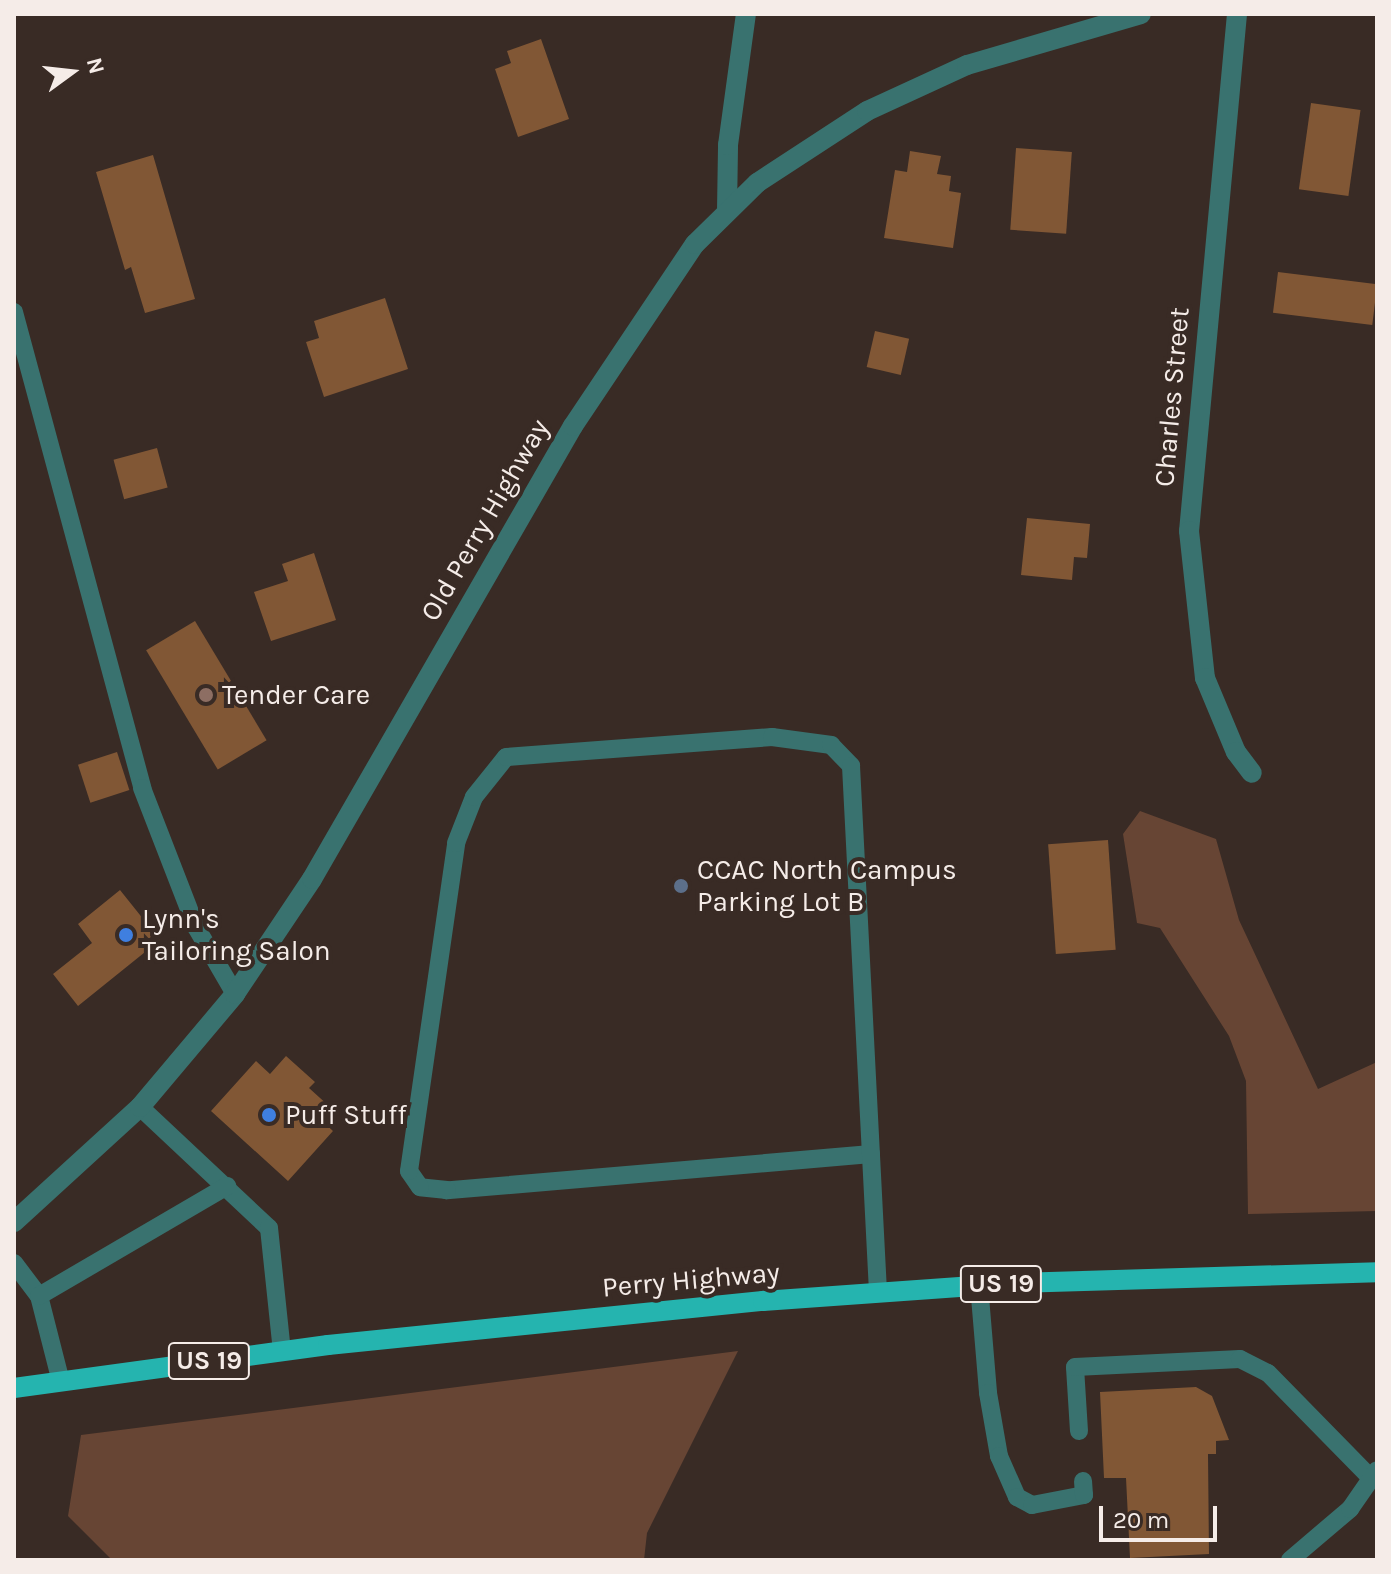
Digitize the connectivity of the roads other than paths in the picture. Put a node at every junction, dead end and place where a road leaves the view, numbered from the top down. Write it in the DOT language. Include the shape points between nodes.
graph roads {
  1 [pos="746,14"];
  2 [pos="1141,14"];
  3 [pos="1237,14"];
  4 [pos="727,211"];
  5 [pos="14,312"];
  6 [pos="1252,773"];
  7 [pos="235,994"];
  8 [pos="140,1107"];
  9 [pos="871,1154"];
  10 [pos="227,1186"];
  11 [pos="14,1222"];
  12 [pos="14,1263"];
  13 [pos="1377,1272"];
  14 [pos="979,1285"];
  15 [pos="878,1292"];
  16 [pos="39,1296"];
  17 [pos="282,1351"];
  18 [pos="61,1382"];
  19 [pos="14,1388"];
  20 [pos="1079,1431"];
  21 [pos="1374,1474"];
  22 [pos="1083,1481"];
  23 [pos="1290,1560"];
  1 -- 4 [label="street" via="728,145"];
  2 -- 4 [label="street, Old Perry Highway" via="967,65 819,139"];
  3 -- 6 [label="street, Charles Street" via="1189,531 1205,678 1236,752"];
  4 -- 7 [label="street, Old Perry Highway" via="670,277 573,426 312,879"];
  5 -- 7 [label="lane" via="142,788 196,927"];
  7 -- 8 [label="street, Old Perry Highway"];
  8 -- 10 [label="lane"];
  8 -- 11 [label="street, Old Perry Highway"];
  9 -- 9 [label="lane" via="447,1190 420,1187 409,1171 456,843 474,797 506,757 772,737 831,745 851,766"];
  9 -- 15 [label="lane"];
  10 -- 16 [label="lane"];
  10 -- 17 [label="lane" via="269,1228"];
  12 -- 16 [label="lane"];
  13 -- 14 [label="main road, Perry Highway / US 19"];
  14 -- 15 [label="main road, Perry Highway / US 19"];
  14 -- 22 [label="lane" via="996,1440 1017,1497 1032,1505 1084,1495"];
  15 -- 17 [label="main road, Perry Highway / US 19"];
  16 -- 18 [label="lane"];
  17 -- 18 [label="main road, Perry Highway / US 19"];
  18 -- 19 [label="main road, Perry Highway / US 19"];
  20 -- 21 [label="lane" via="1075,1367 1240,1359 1268,1373"];
  21 -- 23 [label="lane" via="1350,1509"];
}
